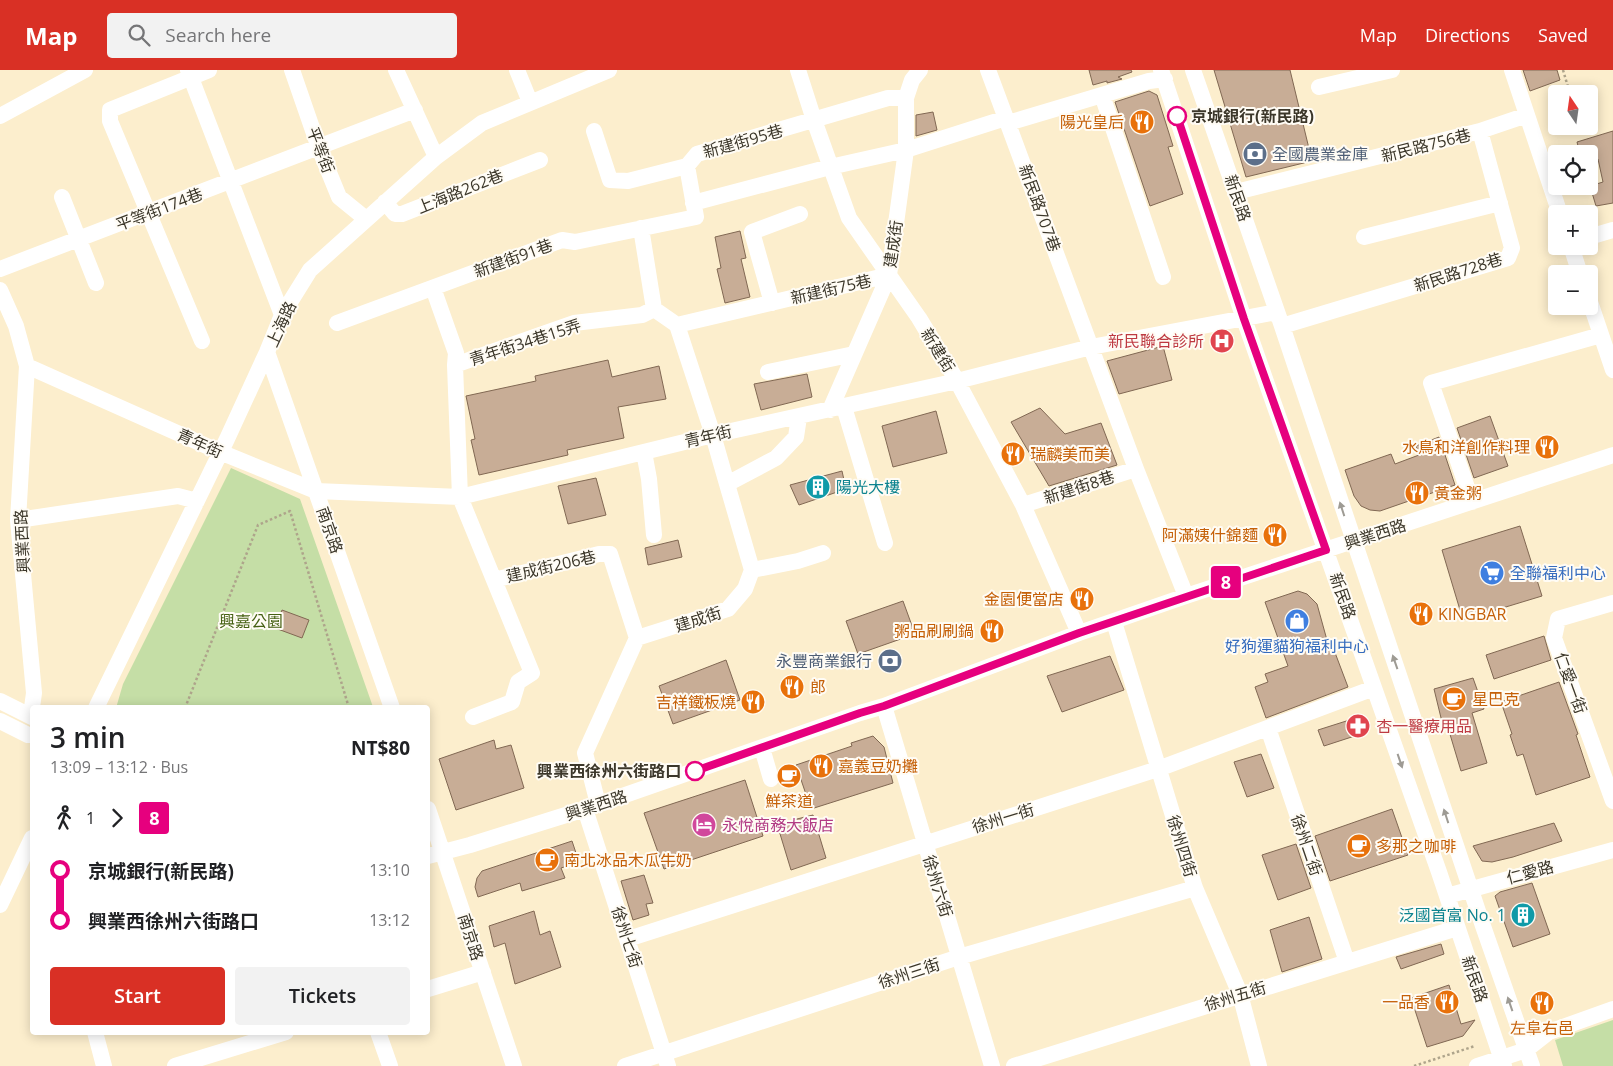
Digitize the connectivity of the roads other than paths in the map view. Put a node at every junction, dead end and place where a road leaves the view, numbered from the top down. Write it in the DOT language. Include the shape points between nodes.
graph roads {
  1 [pos="85,70"];
  2 [pos="209,70"];
  3 [pos="292,70"];
  4 [pos="396,70"];
  5 [pos="517,70"];
  6 [pos="609,70"];
  7 [pos="798,70"];
  8 [pos="920,70"];
  9 [pos="988,70"];
  10 [pos="1193,70"];
  11 [pos="1392,70"];
  12 [pos="1512,70"];
  13 [pos="189,74"];
  14 [pos="1163,74"];
  15 [pos="1320,87"];
  16 [pos="1102,95"];
  17 [pos="906,98"];
  18 [pos="530,102"];
  19 [pos="415,110"];
  20 [pos="1527,115"];
  21 [pos="0,116"];
  22 [pos="814,120"];
  23 [pos="1007,120"];
  24 [pos="594,131"];
  25 [pos="1480,131"];
  26 [pos="319,148"];
  27 [pos="906,150"];
  28 [pos="436,157"];
  29 [pos="540,160"];
  30 [pos="687,166"];
  31 [pos="830,167"];
  32 [pos="230,182"];
  33 [pos="1236,192"];
  34 [pos="62,197"];
  35 [pos="385,202"];
  36 [pos="1500,203"];
  37 [pos="1557,205"];
  38 [pos="695,210"];
  39 [pos="148,213"];
  40 [pos="800,214"];
  41 [pos="366,219"];
  42 [pos="641,228"];
  43 [pos="1613,230"];
  44 [pos="1598,234"];
  45 [pos="1364,237"];
  46 [pos="78,240"];
  47 [pos="0,269"];
  48 [pos="889,275"];
  49 [pos="1162,276"];
  50 [pos="96,283"];
  51 [pos="434,288"];
  52 [pos="0,290"];
  53 [pos="772,303"];
  54 [pos="654,309"];
  55 [pos="282,315"];
  56 [pos="1595,315"];
  57 [pos="1244,319"];
  58 [pos="1279,319"];
  59 [pos="337,323"];
  60 [pos="677,325"];
  61 [pos="1601,335"];
  62 [pos="202,341"];
  63 [pos="1091,347"];
  64 [pos="267,352"];
  65 [pos="854,354"];
  66 [pos="455,365"];
  67 [pos="27,366"];
  68 [pos="1613,370"];
  69 [pos="768,372"];
  70 [pos="957,381"];
  71 [pos="837,408"];
  72 [pos="799,416"];
  73 [pos="713,435"];
  74 [pos="220,452"];
  75 [pos="644,452"];
  76 [pos="1613,455"];
  77 [pos="1136,469"];
  78 [pos="727,484"];
  79 [pos="316,491"];
  80 [pos="460,497"];
  81 [pos="197,501"];
  82 [pos="1472,502"];
  83 [pos="1023,505"];
  84 [pos="18,520"];
  85 [pos="654,535"];
  86 [pos="1353,541"];
  87 [pos="885,543"];
  88 [pos="1326,550"];
  89 [pos="822,553"];
  90 [pos="752,570"];
  91 [pos="494,580"];
  92 [pos="1186,596"];
  93 [pos="1613,603"];
  94 [pos="1114,622"];
  95 [pos="1079,633"];
  96 [pos="637,638"];
  97 [pos="1374,688"];
  98 [pos="0,701"];
  99 [pos="33,705"];
  100 [pos="97,705"];
  101 [pos="391,705"];
  102 [pos="884,706"];
  103 [pos="30,715"];
  104 [pos="473,717"];
  105 [pos="0,721"];
  106 [pos="1268,728"];
  107 [pos="30,736"];
  108 [pos="762,748"];
  109 [pos="1158,769"];
  110 [pos="771,779"];
  111 [pos="1613,801"];
  112 [pos="592,807"];
  113 [pos="430,822"];
  114 [pos="30,842"];
  115 [pos="924,843"];
  116 [pos="1613,850"];
  117 [pos="435,854"];
  118 [pos="1195,888"];
  119 [pos="1470,888"];
  120 [pos="1447,896"];
  121 [pos="0,905"];
  122 [pos="1457,928"];
  123 [pos="628,939"];
  124 [pos="959,957"];
  125 [pos="1347,962"];
  126 [pos="482,972"];
  127 [pos="430,988"];
  128 [pos="1240,994"];
  129 [pos="1613,1009"];
  130 [pos="96,1035"];
  131 [pos="276,1035"];
  132 [pos="379,1035"];
  133 [pos="1526,1050"];
  134 [pos="667,1060"];
  135 [pos="1503,1062"];
  136 [pos="104,1066"];
  137 [pos="174,1066"];
  138 [pos="390,1066"];
  139 [pos="514,1066"];
  140 [pos="625,1066"];
  141 [pos="992,1066"];
  142 [pos="1014,1066"];
  143 [pos="1259,1066"];
  144 [pos="1477,1066"];
  145 [pos="1532,1066"];
  1 -- 21 [label="street"];
  2 -- 13 [label="street"];
  3 -- 26 [label="street, 平等街"];
  4 -- 19 [label="street"];
  5 -- 18 [label="street"];
  6 -- 18 [label="street, 上海路"];
  7 -- 22 [label="street, 新建街"];
  8 -- 17 [label="street, 建成街" via="912,80"];
  9 -- 23 [label="street, 新民路707巷"];
  10 -- 33 [label="street, 新民路"];
  11 -- 15 [label="street"];
  12 -- 20 [label="street"];
  13 -- 32 [label="street"];
  13 -- 39 [label="street" via="110,110 110,121"];
  14 -- 16 [label="street, 新建街91巷"];
  14 -- 57 [label="street, 新民路"];
  16 -- 23 [label="street, 新建街91巷"];
  16 -- 49 [label="street"];
  17 -- 22 [label="street, 新建街95巷" via="888,98"];
  17 -- 27 [label="street, 建成街"];
  18 -- 28 [label="street, 上海路" via="482,123"];
  19 -- 26 [label="street, 平等街174巷"];
  19 -- 28 [label="street"];
  20 -- 25 [label="street, 新民路756巷"];
  20 -- 37 [label="street"];
  22 -- 30 [label="street, 新建街95巷" via="697,154"];
  22 -- 31 [label="street, 新建街"];
  23 -- 27 [label="street, 新建街91巷"];
  23 -- 63 [label="street, 新民路707巷"];
  24 -- 30 [label="street, 新建街95巷" via="610,180 628,181"];
  25 -- 33 [label="street, 新民路756巷"];
  25 -- 36 [label="street, 新民路728巷"];
  26 -- 32 [label="street, 平等街174巷"];
  26 -- 41 [label="street, 平等街" via="339,196"];
  27 -- 31 [label="street, 新建街91巷"];
  27 -- 48 [label="street, 建成街"];
  28 -- 35 [label="street, 上海路"];
  29 -- 35 [label="street, 上海路262巷" via="402,214 395,214"];
  30 -- 38 [label="street"];
  31 -- 38 [label="street, 新建街91巷"];
  31 -- 48 [label="street, 新建街" via="849,218"];
  32 -- 39 [label="street, 平等街174巷"];
  32 -- 55 [label="street"];
  33 -- 58 [label="street, 新民路"];
  34 -- 46 [label="street"];
  35 -- 41 [label="street, 上海路"];
  36 -- 45 [label="street"];
  36 -- 58 [label="street, 新民路728巷" via="1512,248 1508,258"];
  38 -- 42 [label="street, 新建街91巷"];
  39 -- 46 [label="street, 平等街174巷"];
  39 -- 62 [label="street"];
  40 -- 53 [label="street, 新建街75巷" via="752,232"];
  41 -- 55 [label="street, 上海路" via="310,270"];
  42 -- 51 [label="street, 新建街91巷" via="575,242 562,240"];
  42 -- 54 [label="street"];
  43 -- 44 [label="street"];
  46 -- 47 [label="street, 平等街174巷"];
  46 -- 50 [label="street"];
  48 -- 53 [label="street, 新建街75巷"];
  48 -- 65 [label="street, 建成街"];
  48 -- 70 [label="street, 新建街"];
  51 -- 59 [label="street, 新建街91巷"];
  51 -- 66 [label="street" via="456,353"];
  52 -- 67 [label="street" via="16,326"];
  53 -- 60 [label="street, 新建街75巷"];
  54 -- 60 [label="street"];
  54 -- 66 [label="street, 青年街34巷15弄" via="642,315 574,324"];
  55 -- 64 [label="street, 上海路"];
  56 -- 61 [label="street"];
  57 -- 58 [label="street"];
  57 -- 63 [label="street"];
  57 -- 88 [label="street, 新民路"];
  86 -- 58 [label="street, 新民路, one-way"];
  60 -- 73 [label="street"];
  61 -- 68 [label="street"];
  61 -- 82 [label="street" via="1431,383"];
  63 -- 70 [label="street"];
  63 -- 77 [label="street, 新民路707巷"];
  64 -- 74 [label="street, 上海路"];
  64 -- 79 [label="street, 南京路"];
  65 -- 69 [label="street"];
  65 -- 71 [label="street, 建成街"];
  66 -- 80 [label="street"];
  67 -- 74 [label="street, 青年街"];
  67 -- 84 [label="street, 興業西路"];
  70 -- 71 [label="street, 青年街"];
  70 -- 83 [label="street, 新建街"];
  71 -- 72 [label="street, 青年街"];
  71 -- 87 [label="street"];
  72 -- 73 [label="street, 青年街"];
  72 -- 78 [label="street" via="796,437 776,458"];
  73 -- 75 [label="street, 青年街"];
  73 -- 78 [label="street"];
  74 -- 79 [label="street, 青年街"];
  74 -- 81 [label="street, 上海路"];
  75 -- 80 [label="street, 青年街"];
  75 -- 85 [label="street"];
  76 -- 82 [label="street, 興業西路"];
  77 -- 83 [label="street, 新建街8巷"];
  77 -- 92 [label="street, 新民路707巷"];
  78 -- 90 [label="street"];
  79 -- 80 [label="street, 青年街"];
  79 -- 101 [label="street, 南京路"];
  80 -- 91 [label="street"];
  81 -- 84 [label="street" via="178,496"];
  81 -- 100 [label="street, 上海路"];
  82 -- 86 [label="street, 興業西路"];
  83 -- 95 [label="street, 新建街"];
  84 -- 99 [label="street, 興業西路"];
  86 -- 88 [label="street, 興業西路"];
  119 -- 86 [label="street, 新民路, one-way"];
  88 -- 92 [label="street, 興業西路"];
  88 -- 97 [label="street, 新民路"];
  89 -- 90 [label="street"];
  90 -- 96 [label="street, 建成街" via="745,589 728,609"];
  91 -- 96 [label="street, 建成街206巷" via="610,554"];
  91 -- 104 [label="street" via="532,673 518,682 512,702"];
  92 -- 94 [label="street, 興業西路"];
  93 -- 111 [label="street, 仁愛一街" via="1558,619 1554,638"];
  94 -- 95 [label="street, 興業西路"];
  94 -- 109 [label="street, 徐州四街"];
  95 -- 102 [label="street, 興業西路"];
  96 -- 112 [label="street" via="585,753"];
  97 -- 106 [label="street, 徐州一街"];
  97 -- 120 [label="street, 新民路, one-way"];
  98 -- 103 [label="street, 興業西路"];
  102 -- 108 [label="street, 興業西路"];
  102 -- 115 [label="street, 徐州六街"];
  105 -- 107 [label="street"];
  106 -- 109 [label="street, 徐州一街"];
  106 -- 125 [label="street, 徐州二街"];
  108 -- 110 [label="street"];
  108 -- 112 [label="street, 興業西路"];
  109 -- 115 [label="street, 徐州一街"];
  109 -- 118 [label="street, 徐州四街"];
  112 -- 117 [label="street, 興業西路"];
  112 -- 123 [label="street, 徐州七街"];
  113 -- 117 [label="street, 南京路"];
  114 -- 121 [label="street"];
  115 -- 123 [label="street, 徐州一街"];
  115 -- 124 [label="street, 徐州六街"];
  116 -- 119 [label="street, 仁愛路"];
  117 -- 126 [label="street, 南京路"];
  118 -- 124 [label="street, 徐州三街"];
  118 -- 128 [label="street, 徐州四街"];
  119 -- 120 [label="street, 仁愛路"];
  133 -- 119 [label="street, 新民路, one-way"];
  120 -- 122 [label="street, 新民路"];
  122 -- 125 [label="street, 徐州五街"];
  122 -- 135 [label="street, 新民路"];
  123 -- 134 [label="street, 徐州七街"];
  124 -- 134 [label="street, 徐州三街"];
  124 -- 141 [label="street, 徐州六街"];
  125 -- 128 [label="street, 徐州五街"];
  126 -- 127 [label="street"];
  126 -- 139 [label="street, 南京路"];
  128 -- 142 [label="street, 徐州五街"];
  128 -- 143 [label="street, 徐州四街"];
  129 -- 133 [label="street" via="1549,1032"];
  130 -- 136 [label="street"];
  131 -- 137 [label="street"];
  132 -- 138 [label="street"];
  133 -- 135 [label="street"];
  133 -- 145 [label="street, 新民路"];
  134 -- 140 [label="street, 徐州三街"];
  135 -- 144 [label="street"];
}
